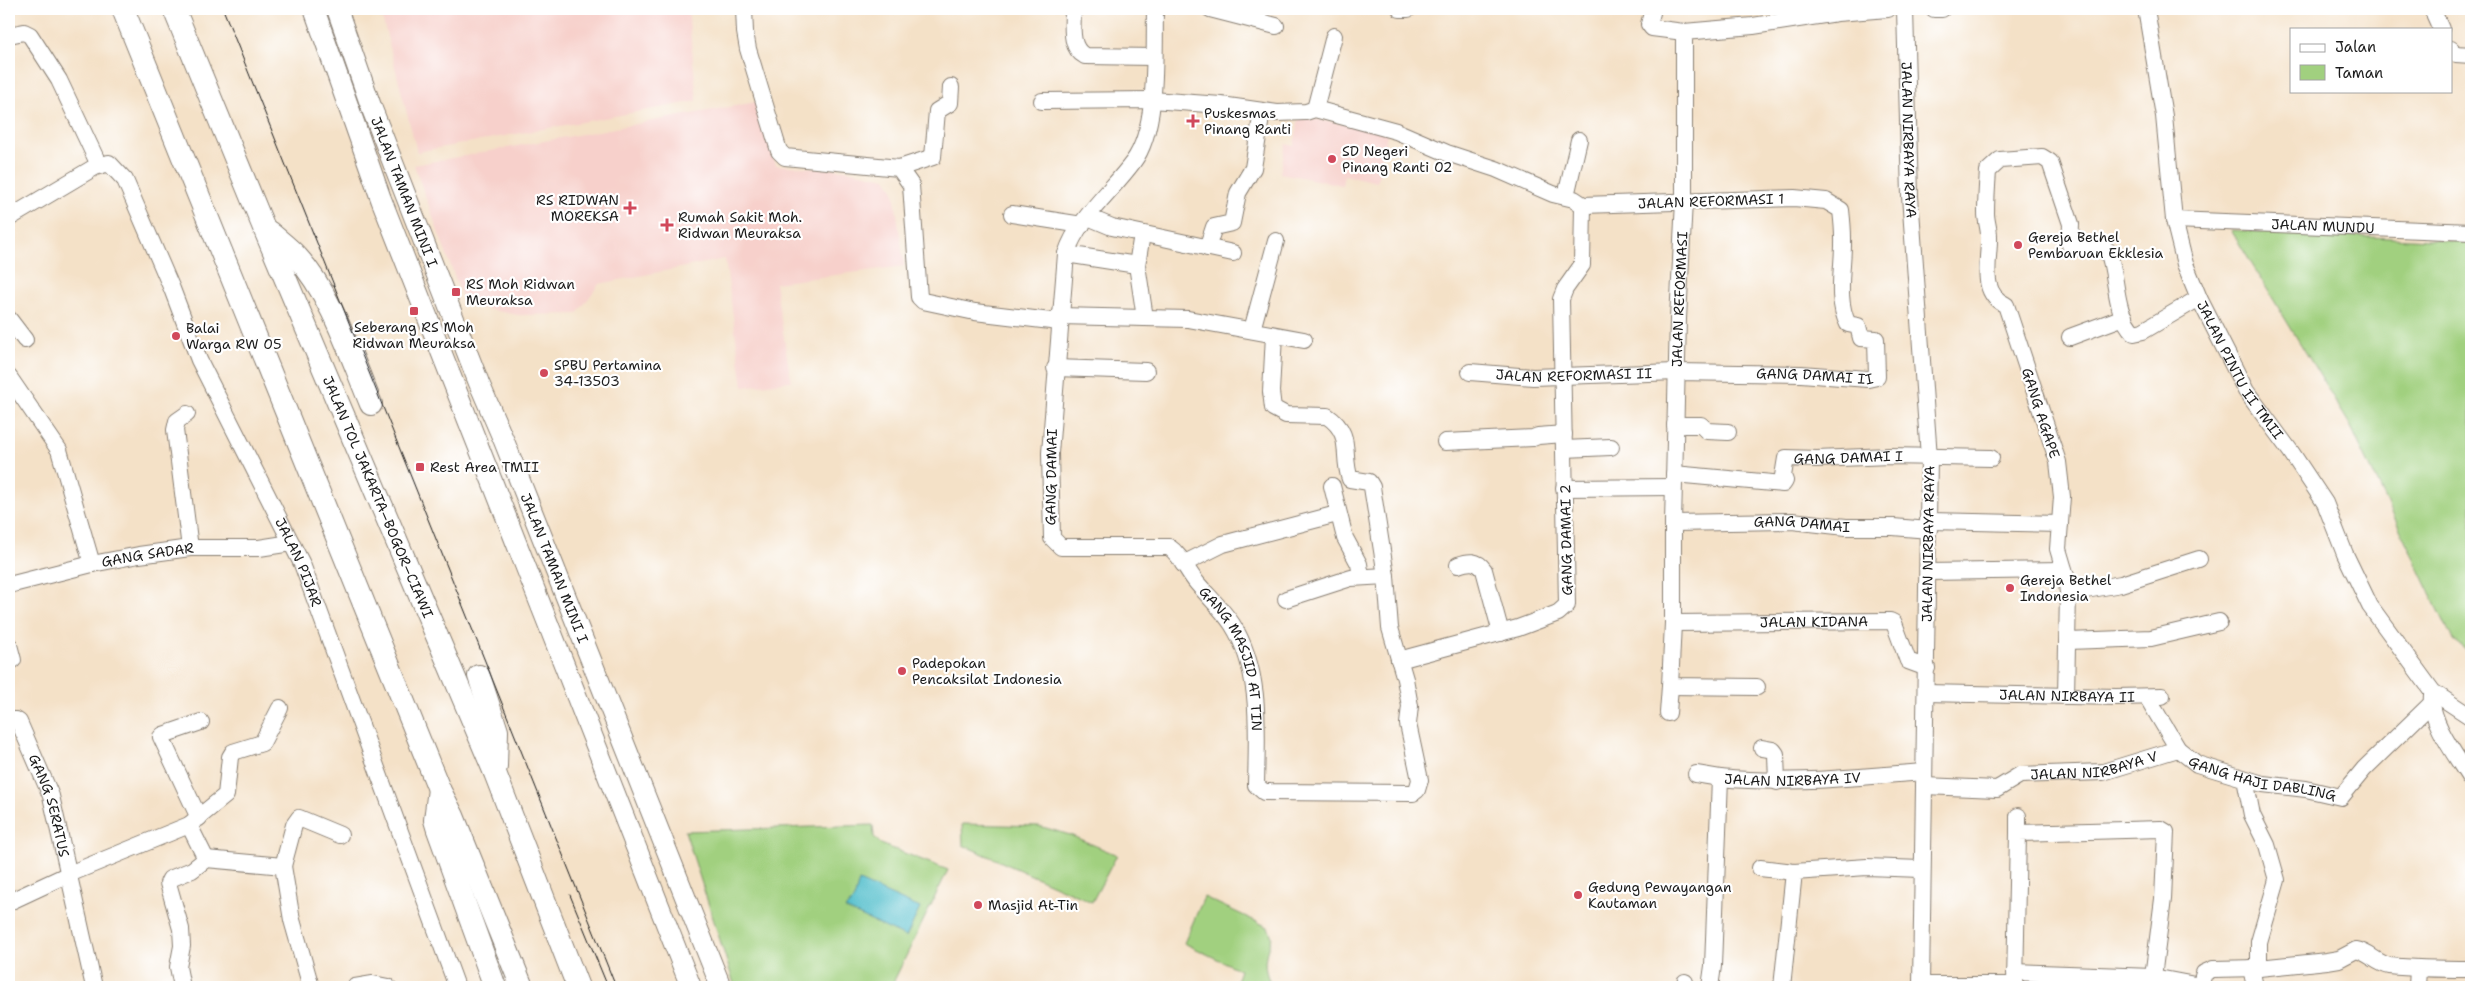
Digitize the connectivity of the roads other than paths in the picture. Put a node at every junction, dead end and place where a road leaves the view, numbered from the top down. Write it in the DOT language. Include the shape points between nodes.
graph roads {
  1 [pos="124,9"];
  2 [pos="174,9"];
  3 [pos="314,9"];
  4 [pos="337,9"];
  5 [pos="744,9"];
  6 [pos="1073,9"];
  7 [pos="1155,9"];
  8 [pos="1210,9"];
  9 [pos="1400,9"];
  10 [pos="1408,9"];
  11 [pos="1653,9"];
  12 [pos="1888,9"];
  13 [pos="1905,9"];
  14 [pos="1934,9"];
  15 [pos="1942,9"];
  16 [pos="2146,9"];
  17 [pos="2432,9"];
  18 [pos="1276,26"];
  19 [pos="2441,28"];
  20 [pos="1684,32"];
  21 [pos="9,35"];
  22 [pos="1334,36"];
  23 [pos="2452,50"];
  24 [pos="2471,56"];
  25 [pos="1154,58"];
  26 [pos="951,87"];
  27 [pos="1152,100"];
  28 [pos="1042,101"];
  29 [pos="1315,109"];
  30 [pos="1262,111"];
  31 [pos="1579,140"];
  32 [pos="99,165"];
  33 [pos="899,168"];
  34 [pos="1566,196"];
  35 [pos="1684,201"];
  36 [pos="1583,204"];
  37 [pos="1838,207"];
  38 [pos="1012,214"];
  39 [pos="9,218"];
  40 [pos="2174,220"];
  41 [pos="1085,221"];
  42 [pos="264,228"];
  43 [pos="2471,232"];
  44 [pos="1142,234"];
  45 [pos="1276,241"];
  46 [pos="1207,248"];
  47 [pos="1233,253"];
  48 [pos="1066,254"];
  49 [pos="1137,265"];
  50 [pos="2199,298"];
  51 [pos="2124,317"];
  52 [pos="1145,318"];
  53 [pos="9,319"];
  54 [pos="1059,319"];
  55 [pos="1252,330"];
  56 [pos="1274,335"];
  57 [pos="2070,337"];
  58 [pos="25,340"];
  59 [pos="1304,340"];
  60 [pos="1055,368"];
  61 [pos="1146,371"];
  62 [pos="1470,372"];
  63 [pos="1677,372"];
  64 [pos="9,377"];
  65 [pos="1562,377"];
  66 [pos="371,404"];
  67 [pos="187,414"];
  68 [pos="1675,425"];
  69 [pos="1728,432"];
  70 [pos="1564,441"];
  71 [pos="1445,442"];
  72 [pos="1611,447"];
  73 [pos="1929,457"];
  74 [pos="1991,458"];
  75 [pos="1674,481"];
  76 [pos="1332,486"];
  77 [pos="1564,488"];
  78 [pos="1338,514"];
  79 [pos="1672,523"];
  80 [pos="2060,524"];
  81 [pos="1929,526"];
  82 [pos="291,543"];
  83 [pos="1169,547"];
  84 [pos="190,548"];
  85 [pos="2199,559"];
  86 [pos="92,564"];
  87 [pos="1183,564"];
  88 [pos="1458,565"];
  89 [pos="2064,570"];
  90 [pos="1928,572"];
  91 [pos="1386,576"];
  92 [pos="1362,577"];
  93 [pos="9,585"];
  94 [pos="2068,594"];
  95 [pos="1286,599"];
  96 [pos="1673,622"];
  97 [pos="2219,622"];
  98 [pos="1501,632"];
  99 [pos="2068,641"];
  100 [pos="1399,660"];
  101 [pos="1927,668"];
  102 [pos="479,676"];
  103 [pos="1670,686"];
  104 [pos="1757,687"];
  105 [pos="1926,693"];
  106 [pos="2066,696"];
  107 [pos="2432,698"];
  108 [pos="280,708"];
  109 [pos="1668,713"];
  110 [pos="2471,717"];
  111 [pos="9,720"];
  112 [pos="201,722"];
  113 [pos="1762,748"];
  114 [pos="2178,749"];
  115 [pos="495,773"];
  116 [pos="1696,774"];
  117 [pos="1720,778"];
  118 [pos="1924,779"];
  119 [pos="2246,779"];
  120 [pos="2471,780"];
  121 [pos="1777,782"];
  122 [pos="439,789"];
  123 [pos="2018,816"];
  124 [pos="194,821"];
  125 [pos="2018,833"];
  126 [pos="340,835"];
  127 [pos="206,859"];
  128 [pos="283,866"];
  129 [pos="1760,868"];
  130 [pos="1921,869"];
  131 [pos="1794,872"];
  132 [pos="69,874"];
  133 [pos="9,902"];
  134 [pos="2255,968"];
  135 [pos="2418,969"];
  136 [pos="2471,969"];
  137 [pos="2015,981"];
  138 [pos="2157,981"];
  139 [pos="1920,986"];
  140 [pos="94,987"];
  141 [pos="182,987"];
  142 [pos="311,987"];
  143 [pos="355,987"];
  144 [pos="388,987"];
  145 [pos="457,987"];
  146 [pos="495,987"];
  147 [pos="522,987"];
  148 [pos="578,987"];
  149 [pos="691,987"];
  150 [pos="721,987"];
  151 [pos="1710,987"];
  152 [pos="1782,987"];
  153 [pos="2200,987"];
  154 [pos="2256,987"];
  155 [pos="2417,987"];
  1 -- 122 [label="highway"];
  2 -- 42 [label="highway, JALAN TOL JAKARTA–BOGOR–CIAWI"];
  3 -- 149 [label="main road, JALAN TAMAN MINI I" via="381,199"];
  4 -- 150 [label="main road, JALAN TAMAN MINI I" via="372,109 479,383"];
  5 -- 33 [label="street" via="748,50 779,151 785,157"];
  6 -- 25 [label="street" via="1074,45 1080,54"];
  7 -- 25 [label="street"];
  8 -- 18 [label="street"];
  9 -- 10 [label="street"];
  11 -- 20 [label="street" via="1649,17 1652,28"];
  12 -- 20 [label="street"];
  13 -- 73 [label="street, JALAN NIRBAYA RAYA" via="1910,196"];
  14 -- 15 [label="street"];
  16 -- 40 [label="street, JALAN PINTU II TMII" via="2164,116"];
  17 -- 19 [label="street"];
  20 -- 35 [label="street, JALAN REFORMASI"];
  21 -- 32 [label="street" via="24,32 30,35 59,80"];
  22 -- 29 [label="street"];
  23 -- 24 [label="street" via="2456,54"];
  25 -- 27 [label="street"];
  26 -- 33 [label="street" via="950,103 937,111 933,157"];
  27 -- 28 [label="street"];
  27 -- 30 [label="street"];
  27 -- 41 [label="street" via="1143,145"];
  29 -- 30 [label="street" via="1295,114"];
  29 -- 34 [label="street" via="1396,131 1553,194"];
  30 -- 46 [label="street" via="1253,168 1238,192 1232,223 1214,227"];
  31 -- 34 [label="street"];
  32 -- 39 [label="street"];
  32 -- 82 [label="street, JALAN PIJAR" via="112,164 125,180 199,360"];
  33 -- 54 [label="street" via="911,185 917,280 919,297 923,301 975,312"];
  34 -- 36 [label="street"];
  35 -- 36 [label="street, JALAN REFORMASI 1"];
  35 -- 37 [label="street, JALAN REFORMASI 1" via="1794,198 1826,201"];
  35 -- 63 [label="street, JALAN REFORMASI"];
  36 -- 65 [label="street, GANG DAMAI 2" via="1582,266 1561,299"];
  37 -- 63 [label="street, GANG DAMAI II" via="1843,238 1842,300 1845,318 1848,324 1858,326 1861,338 1876,339 1877,377"];
  38 -- 41 [label="street"];
  40 -- 43 [label="street, JALAN MUNDU"];
  40 -- 50 [label="street, JALAN PINTU II TMII" via="2185,264"];
  41 -- 44 [label="street"];
  41 -- 48 [label="street"];
  42 -- 66 [label="highway" via="298,258 317,285 338,325"];
  42 -- 115 [label="highway, JALAN TOL JAKARTA–BOGOR–CIAWI"];
  44 -- 46 [label="street"];
  44 -- 49 [label="street"];
  45 -- 55 [label="street"];
  46 -- 47 [label="street"];
  48 -- 49 [label="street"];
  48 -- 54 [label="street"];
  49 -- 52 [label="street"];
  50 -- 51 [label="street" via="2140,332 2132,331"];
  50 -- 107 [label="street, JALAN PINTU II TMII" via="2246,391 2325,504 2370,606"];
  51 -- 57 [label="street"];
  51 -- 80 [label="street, GANG AGAPE" via="2108,251 2098,246 2076,248 2070,245 2071,224 2050,162 2042,158 2000,160 1988,171 1986,262 1991,292 1997,301 2006,305 2056,455 2062,497"];
  52 -- 54 [label="street"];
  52 -- 55 [label="street" via="1188,319"];
  53 -- 58 [label="street"];
  54 -- 60 [label="street"];
  55 -- 56 [label="street"];
  56 -- 59 [label="street"];
  56 -- 91 [label="street" via="1273,408 1286,415 1324,415 1331,418 1347,440 1350,479 1368,482 1372,487"];
  60 -- 61 [label="street"];
  60 -- 83 [label="street, GANG DAMAI" via="1050,481 1054,543 1061,547"];
  62 -- 65 [label="street, JALAN REFORMASI II"];
  63 -- 65 [label="street, JALAN REFORMASI II"];
  63 -- 68 [label="street, JALAN REFORMASI"];
  64 -- 86 [label="street" via="59,450"];
  65 -- 70 [label="street, GANG DAMAI 2"];
  67 -- 84 [label="street" via="177,421 175,430"];
  68 -- 69 [label="street" via="1701,425 1707,431"];
  68 -- 75 [label="street, JALAN REFORMASI"];
  70 -- 71 [label="street" via="1536,436"];
  70 -- 72 [label="street"];
  70 -- 77 [label="street, GANG DAMAI 2"];
  73 -- 74 [label="street"];
  73 -- 75 [label="street, GANG DAMAI I" via="1786,458 1783,476 1786,481 1783,484"];
  73 -- 81 [label="street, JALAN NIRBAYA RAYA"];
  75 -- 77 [label="street"];
  75 -- 79 [label="street, JALAN REFORMASI"];
  76 -- 78 [label="street"];
  77 -- 98 [label="street, GANG DAMAI 2" via="1567,606 1558,613"];
  78 -- 87 [label="street" via="1223,544"];
  78 -- 92 [label="street"];
  79 -- 81 [label="street, GANG DAMAI" via="1792,521 1846,527"];
  79 -- 96 [label="street, JALAN REFORMASI"];
  80 -- 81 [label="street"];
  80 -- 89 [label="street, GANG AGAPE" via="2058,549"];
  81 -- 90 [label="street, JALAN NIRBAYA RAYA"];
  82 -- 84 [label="street, GANG SADAR" via="260,548"];
  82 -- 145 [label="street, JALAN PIJAR" via="302,564"];
  83 -- 87 [label="street, GANG MASJID AT TIN"];
  84 -- 86 [label="street, GANG SADAR"];
  85 -- 94 [label="street" via="2121,584"];
  86 -- 93 [label="street, GANG SADAR"];
  87 -- 100 [label="street, GANG MASJID AT TIN" via="1232,624 1246,655 1253,679 1258,733 1256,785 1264,792 1413,793 1417,790 1420,780 1408,724 1410,706"];
  88 -- 98 [label="street" via="1472,562 1484,570"];
  89 -- 90 [label="street"];
  89 -- 94 [label="street, GANG AGAPE"];
  90 -- 101 [label="street, JALAN NIRBAYA RAYA"];
  91 -- 92 [label="street"];
  91 -- 100 [label="street" via="1390,628"];
  92 -- 95 [label="street"];
  94 -- 99 [label="street, GANG AGAPE"];
  96 -- 101 [label="street, JALAN KIDANA" via="1890,622 1894,623 1908,661"];
  96 -- 103 [label="street, JALAN REFORMASI"];
  97 -- 99 [label="street" via="2150,638"];
  98 -- 100 [label="street, GANG DAMAI 2"];
  99 -- 106 [label="street, GANG AGAPE"];
  101 -- 105 [label="street, JALAN NIRBAYA RAYA"];
  102 -- 115 [label="highway" via="497,731"];
  103 -- 104 [label="street"];
  103 -- 109 [label="street, JALAN REFORMASI"];
  105 -- 106 [label="street, JALAN NIRBAYA II"];
  105 -- 118 [label="street, JALAN NIRBAYA RAYA"];
  106 -- 114 [label="street, JALAN NIRBAYA II" via="2155,696"];
  107 -- 110 [label="street"];
  107 -- 119 [label="street, GANG HAJI DABLING" via="2341,797"];
  107 -- 120 [label="street" via="2441,731"];
  108 -- 124 [label="street" via="262,743 233,752 226,795"];
  111 -- 132 [label="street, GANG SERATUS" via="19,722 51,796"];
  112 -- 124 [label="street" via="161,737"];
  113 -- 121 [label="street" via="1776,754"];
  114 -- 118 [label="street, JALAN NIRBAYA V" via="2103,772 2020,775 1997,789"];
  114 -- 119 [label="street, GANG HAJI DABLING" via="2197,764"];
  115 -- 148 [label="highway, JALAN TOL JAKARTA–BOGOR–CIAWI"];
  116 -- 117 [label="street"];
  117 -- 121 [label="street, JALAN NIRBAYA IV"];
  117 -- 151 [label="street, JALAN NIRBAYA IV"];
  118 -- 121 [label="street, JALAN NIRBAYA IV"];
  118 -- 130 [label="street, JALAN NIRBAYA RAYA"];
  119 -- 134 [label="street" via="2252,815 2267,845 2277,880 2260,935"];
  122 -- 146 [label="highway" via="436,825"];
  122 -- 147 [label="highway"];
  123 -- 125 [label="street"];
  124 -- 127 [label="street"];
  124 -- 132 [label="street"];
  125 -- 137 [label="street"];
  125 -- 138 [label="street" via="2161,829 2166,832"];
  126 -- 128 [label="street" via="298,818"];
  127 -- 128 [label="street"];
  127 -- 141 [label="street" via="168,883 181,929 178,967"];
  128 -- 142 [label="street" via="292,920"];
  129 -- 131 [label="street"];
  130 -- 131 [label="street" via="1867,867"];
  130 -- 139 [label="street, JALAN NIRBAYA RAYA"];
  131 -- 152 [label="street"];
  132 -- 133 [label="street"];
  132 -- 140 [label="street"];
  134 -- 135 [label="street" via="2339,959 2356,950 2384,964"];
  134 -- 153 [label="street" via="2208,970"];
  134 -- 154 [label="street"];
  135 -- 136 [label="street"];
  135 -- 155 [label="street"];
  137 -- 138 [label="street, JALAN NIRBAYA RAYA"];
  137 -- 139 [label="street, JALAN NIRBAYA RAYA"];
  138 -- 153 [label="street, JALAN NIRBAYA RAYA"];
  143 -- 144 [label="street" via="373,984"];
}
